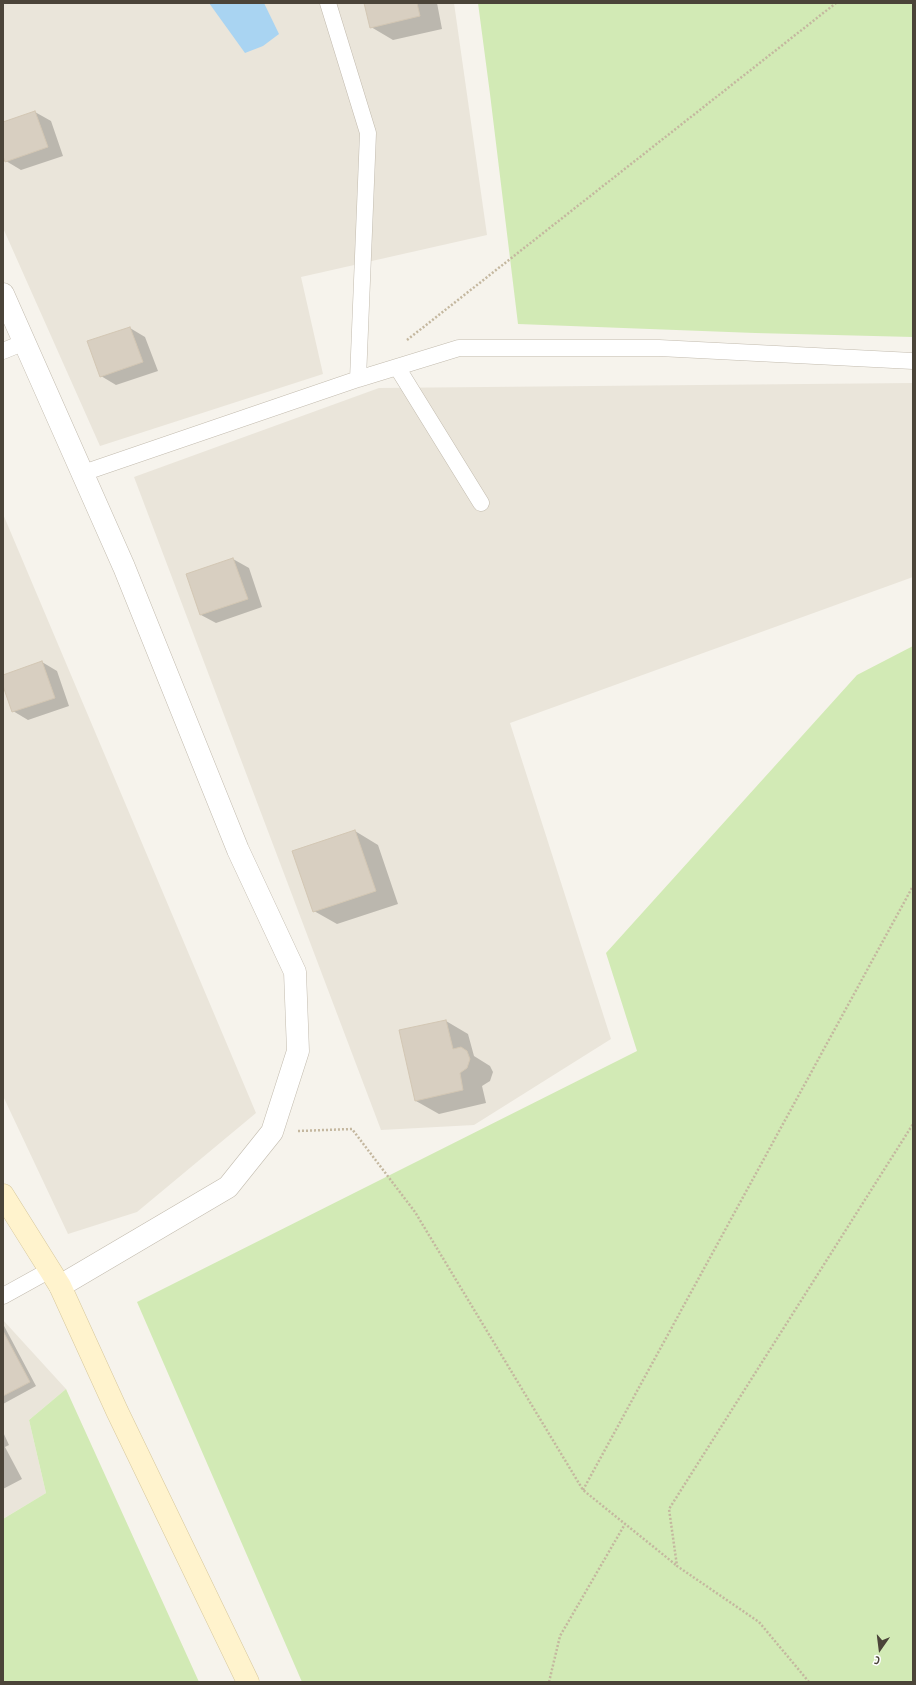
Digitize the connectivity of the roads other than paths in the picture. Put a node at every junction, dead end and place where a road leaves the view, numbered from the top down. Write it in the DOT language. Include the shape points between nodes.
graph roads {
  1 [pos="328,3"];
  2 [pos="3,294"];
  3 [pos="25,342"];
  4 [pos="3,350"];
  5 [pos="913,361"];
  6 [pos="397,367"];
  7 [pos="358,379"];
  8 [pos="83,472"];
  9 [pos="481,502"];
  10 [pos="3,1195"];
  11 [pos="55,1278"];
  12 [pos="3,1296"];
  13 [pos="248,1682"];
  1 -- 7 [label="lane" via="368,133"];
  2 -- 3 [label="street"];
  3 -- 4 [label="lane"];
  3 -- 8 [label="street"];
  5 -- 6 [label="lane" via="659,348 459,348"];
  6 -- 7 [label="lane"];
  6 -- 9 [label="lane"];
  7 -- 8 [label="lane"];
  8 -- 11 [label="street" via="127,574 238,850 295,972 298,1051 272,1132 228,1187"];
  10 -- 11 [label="main road"];
  11 -- 12 [label="lane"];
  11 -- 13 [label="main road"];
}
